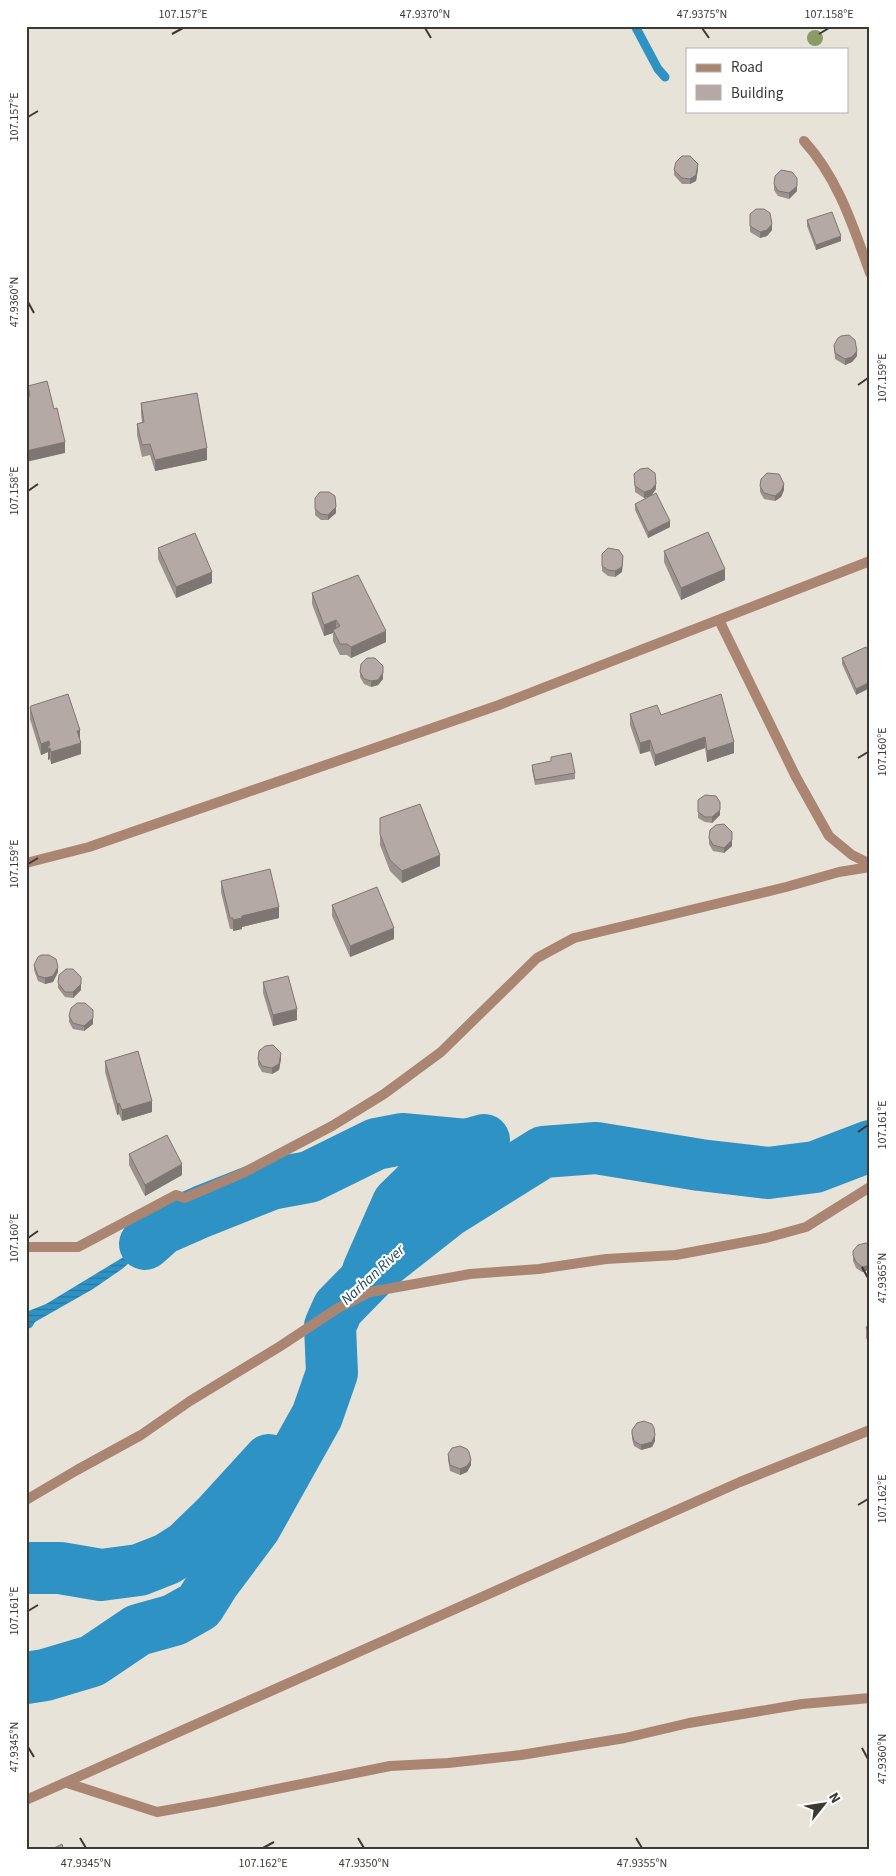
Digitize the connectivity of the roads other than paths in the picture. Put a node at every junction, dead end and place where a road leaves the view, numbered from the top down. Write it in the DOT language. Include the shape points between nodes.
graph roads {
  1 [pos="804,141"];
  2 [pos="870,273"];
  3 [pos="870,561"];
  4 [pos="719,620"];
  5 [pos="26,863"];
  6 [pos="870,865"];
  7 [pos="870,1187"];
  8 [pos="26,1247"];
  9 [pos="870,1430"];
  10 [pos="26,1500"];
  11 [pos="870,1698"];
  12 [pos="67,1783"];
  13 [pos="26,1800"];
  1 -- 2 [label="street" via="845,204"];
  3 -- 4 [label="street"];
  4 -- 5 [label="street" via="499,705 89,847"];
  4 -- 6 [label="street" via="796,777 829,836"];
  6 -- 8 [label="street" via="574,938 537,958 441,1052 384,1094 332,1126 243,1173 185,1198 176,1195 78,1247"];
  7 -- 10 [label="street" via="806,1227 766,1238 676,1255 470,1274 370,1292 338,1308 142,1435"];
  9 -- 12 [label="street" via="740,1482"];
  11 -- 12 [label="street" via="802,1704 521,1755 390,1766 157,1812"];
  12 -- 13 [label="street"];
}
